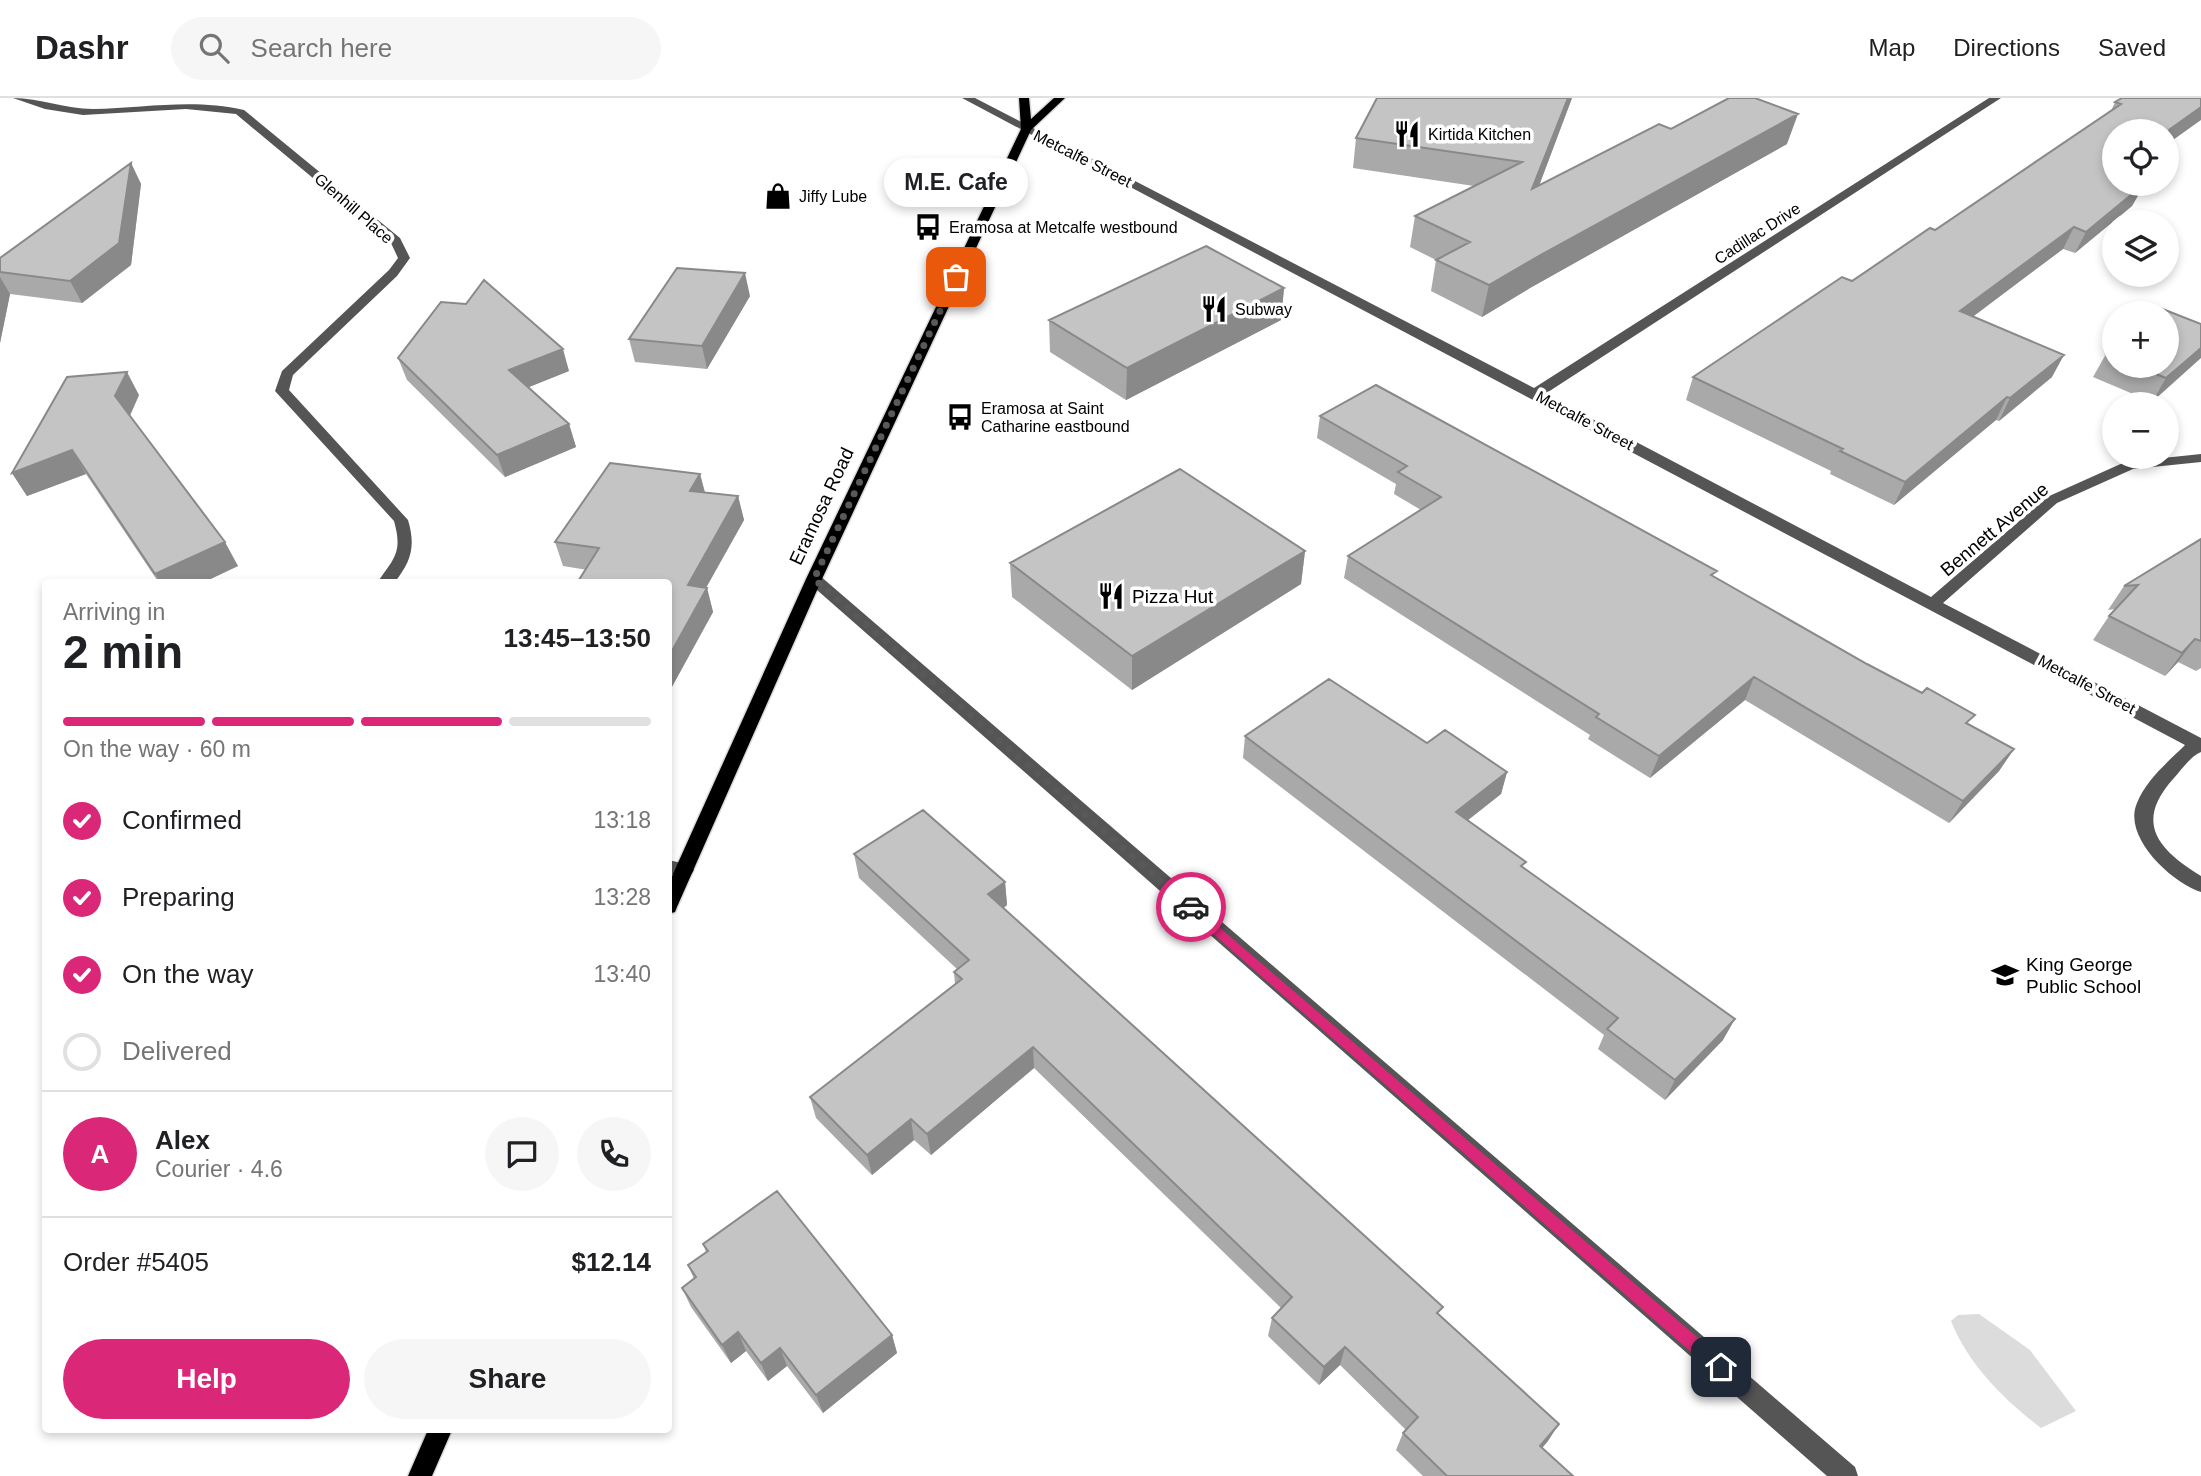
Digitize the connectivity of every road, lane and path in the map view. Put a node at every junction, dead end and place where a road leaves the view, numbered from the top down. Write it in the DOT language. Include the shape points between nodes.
graph roads {
  1 [pos="18,98"];
  2 [pos="967,98"];
  3 [pos="1024,98"];
  4 [pos="1060,98"];
  5 [pos="1996,98"];
  6 [pos="1026,129"];
  7 [pos="1535,394"];
  8 [pos="2201,458"];
  9 [pos="388,579"];
  10 [pos="814,579"];
  11 [pos="1934,603"];
  12 [pos="2199,744"];
  13 [pos="677,868"];
  14 [pos="2201,886"];
  15 [pos="672,890"];
  16 [pos="439,1433"];
  17 [pos="420,1476"];
  18 [pos="1846,1476"];
  1 -- 9 [label="street, Glenhill Place" via="91,112 182,105 224,106 240,112 396,241 404,258 393,273 287,374 282,391 401,520 408,544"];
  2 -- 6 [label="street, Metcalfe Street"];
  3 -- 6 [label="main road, Eramosa Road"];
  4 -- 6 [label="main road, Eramosa Road"];
  5 -- 7 [label="street, Cadillac Drive"];
  6 -- 7 [label="street, Metcalfe Street"];
  6 -- 10 [label="main road, Eramosa Road"];
  7 -- 11 [label="street, Metcalfe Street"];
  8 -- 11 [label="street, Bennett Avenue" via="2130,465 2052,500"];
  10 -- 13 [label="main road, Eramosa Road"];
  10 -- 18 [label="street"];
  11 -- 12 [label="street, Metcalfe Street"];
  12 -- 14 [label="street" via="2152,792 2143,810 2146,828 2161,855"];
  13 -- 15 [label="main road, Eramosa Road"];
  16 -- 17 [label="main road"];
}
